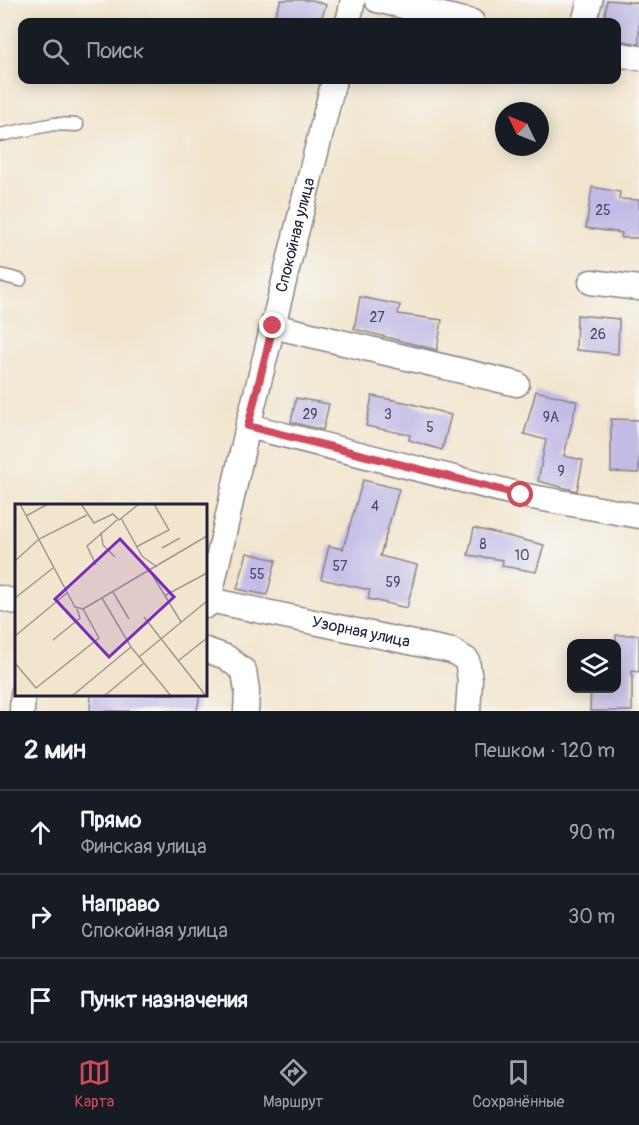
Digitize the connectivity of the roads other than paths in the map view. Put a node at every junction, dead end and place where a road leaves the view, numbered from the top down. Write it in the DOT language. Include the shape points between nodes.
graph roads {
  1 [pos="353,0"];
  2 [pos="378,0"];
  3 [pos="590,0"];
  4 [pos="349,18"];
  5 [pos="455,18"];
  6 [pos="585,18"];
  7 [pos="621,55"];
  8 [pos="639,58"];
  9 [pos="333,84"];
  10 [pos="77,125"];
  11 [pos="0,135"];
  12 [pos="0,275"];
  13 [pos="20,280"];
  14 [pos="591,282"];
  15 [pos="639,288"];
  16 [pos="273,326"];
  17 [pos="517,384"];
  18 [pos="248,426"];
  19 [pos="639,516"];
  20 [pos="0,598"];
  21 [pos="15,602"];
  22 [pos="207,603"];
  23 [pos="207,650"];
  24 [pos="23,696"];
  25 [pos="22,711"];
  26 [pos="246,711"];
  27 [pos="468,711"];
  1 -- 4 [label="street"];
  2 -- 5 [label="street"];
  3 -- 6 [label="street"];
  7 -- 8 [label="street"];
  9 -- 16 [label="street, Спокойная улица"];
  10 -- 11 [label="lane" via="54,124"];
  12 -- 13 [label="lane"];
  14 -- 15 [label="street"];
  16 -- 17 [label="street"];
  16 -- 18 [label="street, Спокойная улица"];
  18 -- 19 [label="street" via="521,495"];
  18 -- 22 [label="street, Спокойная улица"];
  20 -- 21 [label="street"];
  22 -- 27 [label="street, Узорная улица" via="452,651 467,660"];
  23 -- 26 [label="street" via="226,657 244,671"];
  24 -- 25 [label="street"];
}
